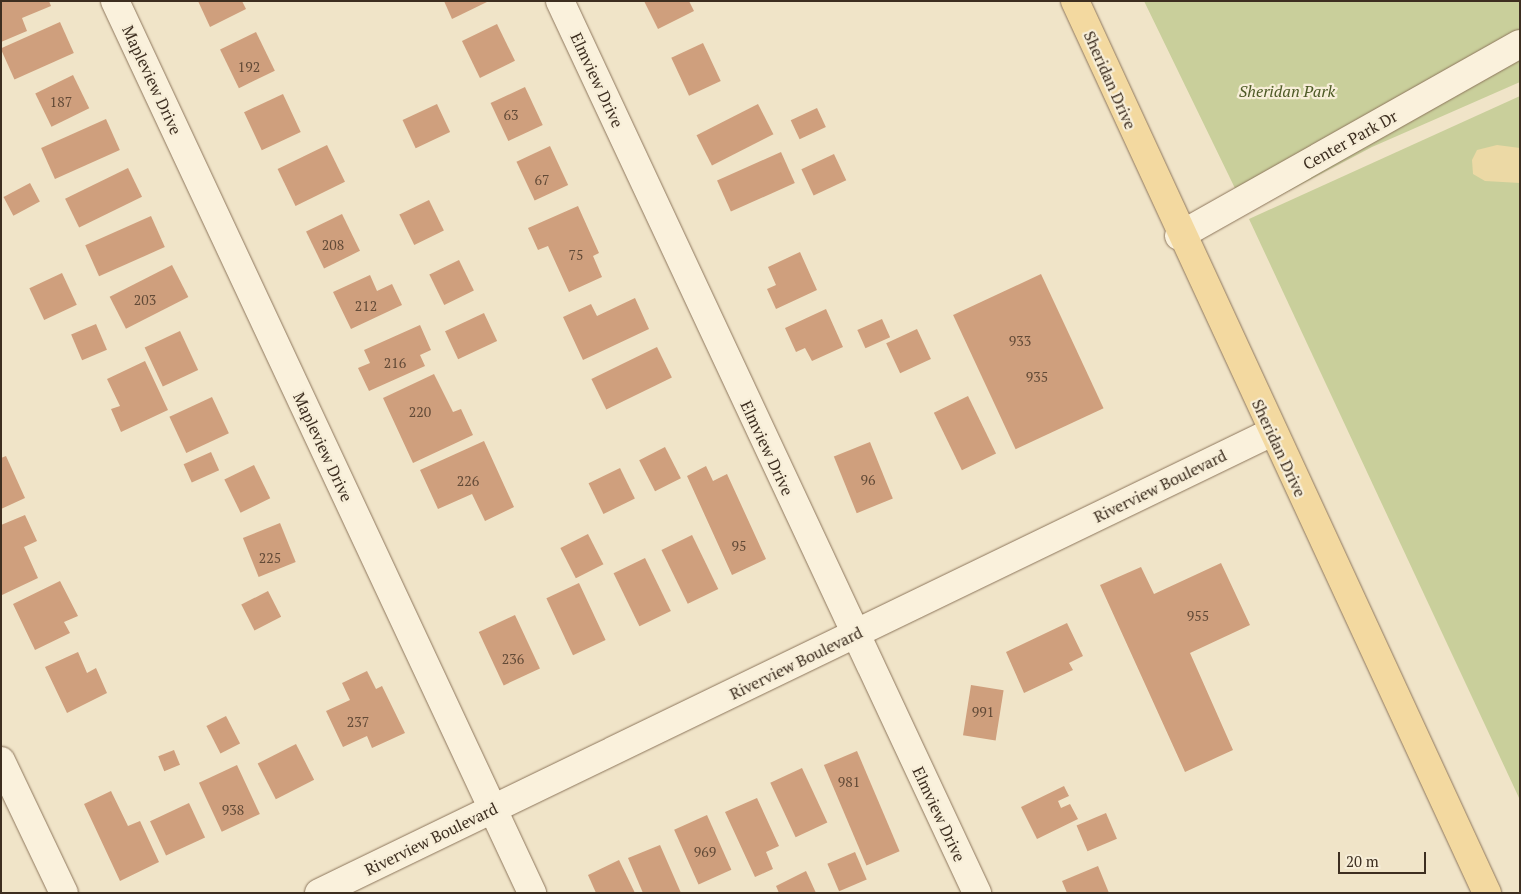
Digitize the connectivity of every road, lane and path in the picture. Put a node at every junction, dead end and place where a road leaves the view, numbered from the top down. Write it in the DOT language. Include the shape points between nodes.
graph roads {
  1 [pos="115,1"];
  2 [pos="560,1"];
  3 [pos="1075,1"];
  4 [pos="1520,44"];
  5 [pos="1179,236"];
  6 [pos="1272,432"];
  7 [pos="854,634"];
  8 [pos="1,761"];
  9 [pos="493,809"];
  10 [pos="64,893"];
  11 [pos="319,893"];
  12 [pos="532,893"];
  13 [pos="977,893"];
  14 [pos="1487,893"];
  1 -- 9 [label="street, Mapleview Drive"];
  2 -- 7 [label="street, Elmview Drive"];
  3 -- 5 [label="main road, Sheridan Drive"];
  4 -- 5 [label="street, Center Park Dr"];
  5 -- 6 [label="main road, Sheridan Drive"];
  6 -- 7 [label="street, Riverview Boulevard"];
  6 -- 14 [label="main road, Sheridan Drive"];
  7 -- 9 [label="street, Riverview Boulevard"];
  7 -- 13 [label="street, Elmview Drive"];
  8 -- 10 [label="street"];
  9 -- 11 [label="street, Riverview Boulevard"];
  9 -- 12 [label="street, Mapleview Drive"];
}
